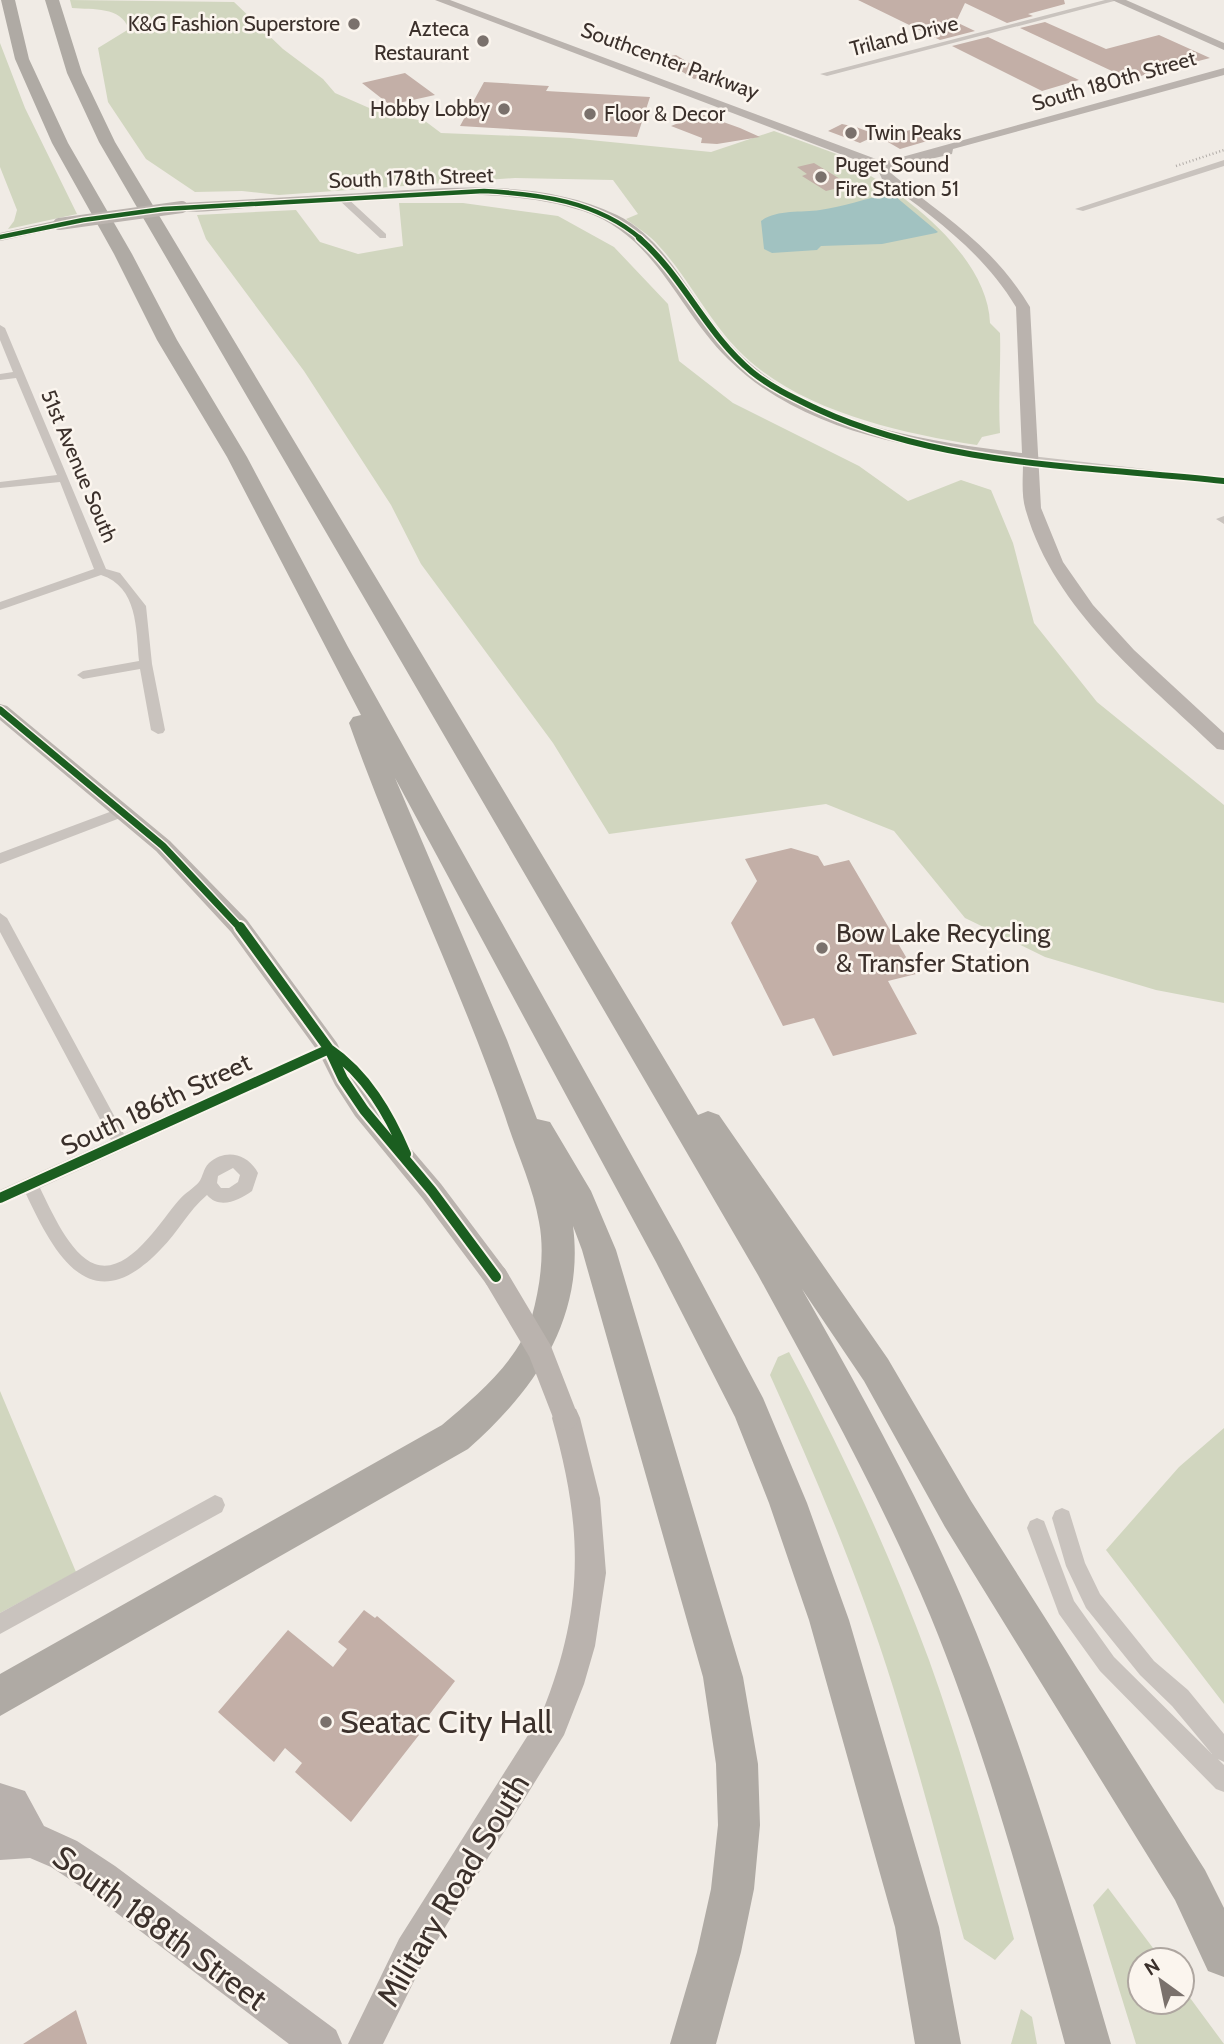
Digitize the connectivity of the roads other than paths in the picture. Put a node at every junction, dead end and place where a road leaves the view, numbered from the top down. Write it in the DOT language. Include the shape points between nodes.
graph roads {
  1 [pos="8,0"];
  2 [pos="52,0"];
  3 [pos="440,0"];
  4 [pos="1116,0"];
  5 [pos="1224,47"];
  6 [pos="1224,71"];
  7 [pos="824,74"];
  8 [pos="1224,163"];
  9 [pos="883,166"];
  10 [pos="1210,167"];
  11 [pos="1224,177"];
  12 [pos="342,198"];
  13 [pos="1080,209"];
  14 [pos="383,236"];
  15 [pos="0,237"];
  16 [pos="0,328"];
  17 [pos="19,374"];
  18 [pos="0,377"];
  19 [pos="1031,459"];
  20 [pos="63,478"];
  21 [pos="1224,481"];
  22 [pos="0,485"];
  23 [pos="101,571"];
  24 [pos="0,606"];
  25 [pos="336,647"];
  26 [pos="146,664"];
  27 [pos="83,675"];
  28 [pos="0,710"];
  29 [pos="158,730"];
  30 [pos="1224,744"];
  31 [pos="123,812"];
  32 [pos="0,859"];
  33 [pos="0,918"];
  34 [pos="594,964"];
  35 [pos="329,1049"];
  36 [pos="509,1080"];
  37 [pos="120,1142"];
  38 [pos="30,1184"];
  39 [pos="208,1185"];
  40 [pos="0,1198"];
  41 [pos="215,1505"];
  42 [pos="1062,1518"];
  43 [pos="1037,1528"];
  44 [pos="0,1624"];
  45 [pos="0,1696"];
  46 [pos="1224,1751"];
  47 [pos="1224,1781"];
  48 [pos="0,1802"];
  49 [pos="15,1840"];
  50 [pos="1224,1955"];
  51 [pos="322,2044"];
  52 [pos="365,2044"];
  53 [pos="693,2044"];
  54 [pos="938,2044"];
  55 [pos="1087,2044"];
  1 -- 25 [label="highway" via="22,59 60,143 167,340 237,457"];
  2 -- 34 [label="highway" via="83,96 113,154"];
  3 -- 9 [label="main road, Southcenter Parkway"];
  4 -- 5 [label="main road"];
  4 -- 7 [label="street, Triland Drive"];
  6 -- 9 [label="main road, South 180th Street"];
  8 -- 10 [label="street"];
  9 -- 19 [label="main road, Southcenter Parkway" via="887,176 986,255 1023,307"];
  10 -- 11 [label="street"];
  10 -- 13 [label="street"];
  12 -- 14 [label="street"];
  12 -- 15 [label="main road, South 178th Street, bridge" via="182,207"];
  12 -- 19 [label="main road, South 178th Street" via="498,190 572,203 605,215 652,249 721,342 747,369 782,392 887,435 949,449"];
  16 -- 17 [label="street, 51st Avenue South"];
  17 -- 18 [label="street"];
  17 -- 20 [label="street, 51st Avenue South"];
  19 -- 21 [label="street"];
  19 -- 30 [label="main road, Southcenter Parkway" via="1033,509 1054,562 1087,609 1128,654"];
  20 -- 22 [label="street"];
  20 -- 23 [label="street, 51st Avenue South"];
  23 -- 24 [label="street"];
  23 -- 26 [label="street, 51st Avenue South" via="116,576 140,606"];
  25 -- 36 [label="highway" via="387,796"];
  25 -- 54 [label="highway" via="750,1410 829,1620 917,1927"];
  26 -- 27 [label="street"];
  26 -- 29 [label="street, 51st Avenue South"];
  28 -- 31 [label="main road, Military Road South"];
  31 -- 32 [label="street"];
  31 -- 35 [label="main road, Military Road South" via="163,846 239,926"];
  33 -- 37 [label="street"];
  34 -- 50 [label="highway" via="876,1370 958,1514 1190,1885"];
  34 -- 55 [label="highway" via="831,1375 947,1609 1000,1748 1046,1892"];
  35 -- 37 [label="street, South 186th Street"];
  35 -- 52 [label="main road, Military Road South, bridge" via="334,1064 387,1139 496,1277 540,1351 586,1485 592,1576 585,1632 570,1689 554,1724 411,1951"];
  36 -- 45 [label="highway" via="557,1225 557,1266 546,1326 520,1372 496,1402 443,1444"];
  36 -- 53 [label="highway" via="579,1201 599,1250 731,1717 740,1796 735,1868 725,1930"];
  37 -- 38 [label="street, South 186th Street"];
  38 -- 39 [label="street" via="62,1247 84,1269 100,1274 129,1265 152,1247 195,1193"];
  38 -- 40 [label="street, South 186th Street"];
  41 -- 44 [label="street"];
  42 -- 46 [label="street" via="1076,1566 1101,1611"];
  43 -- 47 [label="street" via="1066,1607 1107,1664"];
  48 -- 49 [label="main road, South 188th Street" via="12,1804"];
  49 -- 51 [label="main road, South 188th Street" via="64,1854 102,1879"];
}
